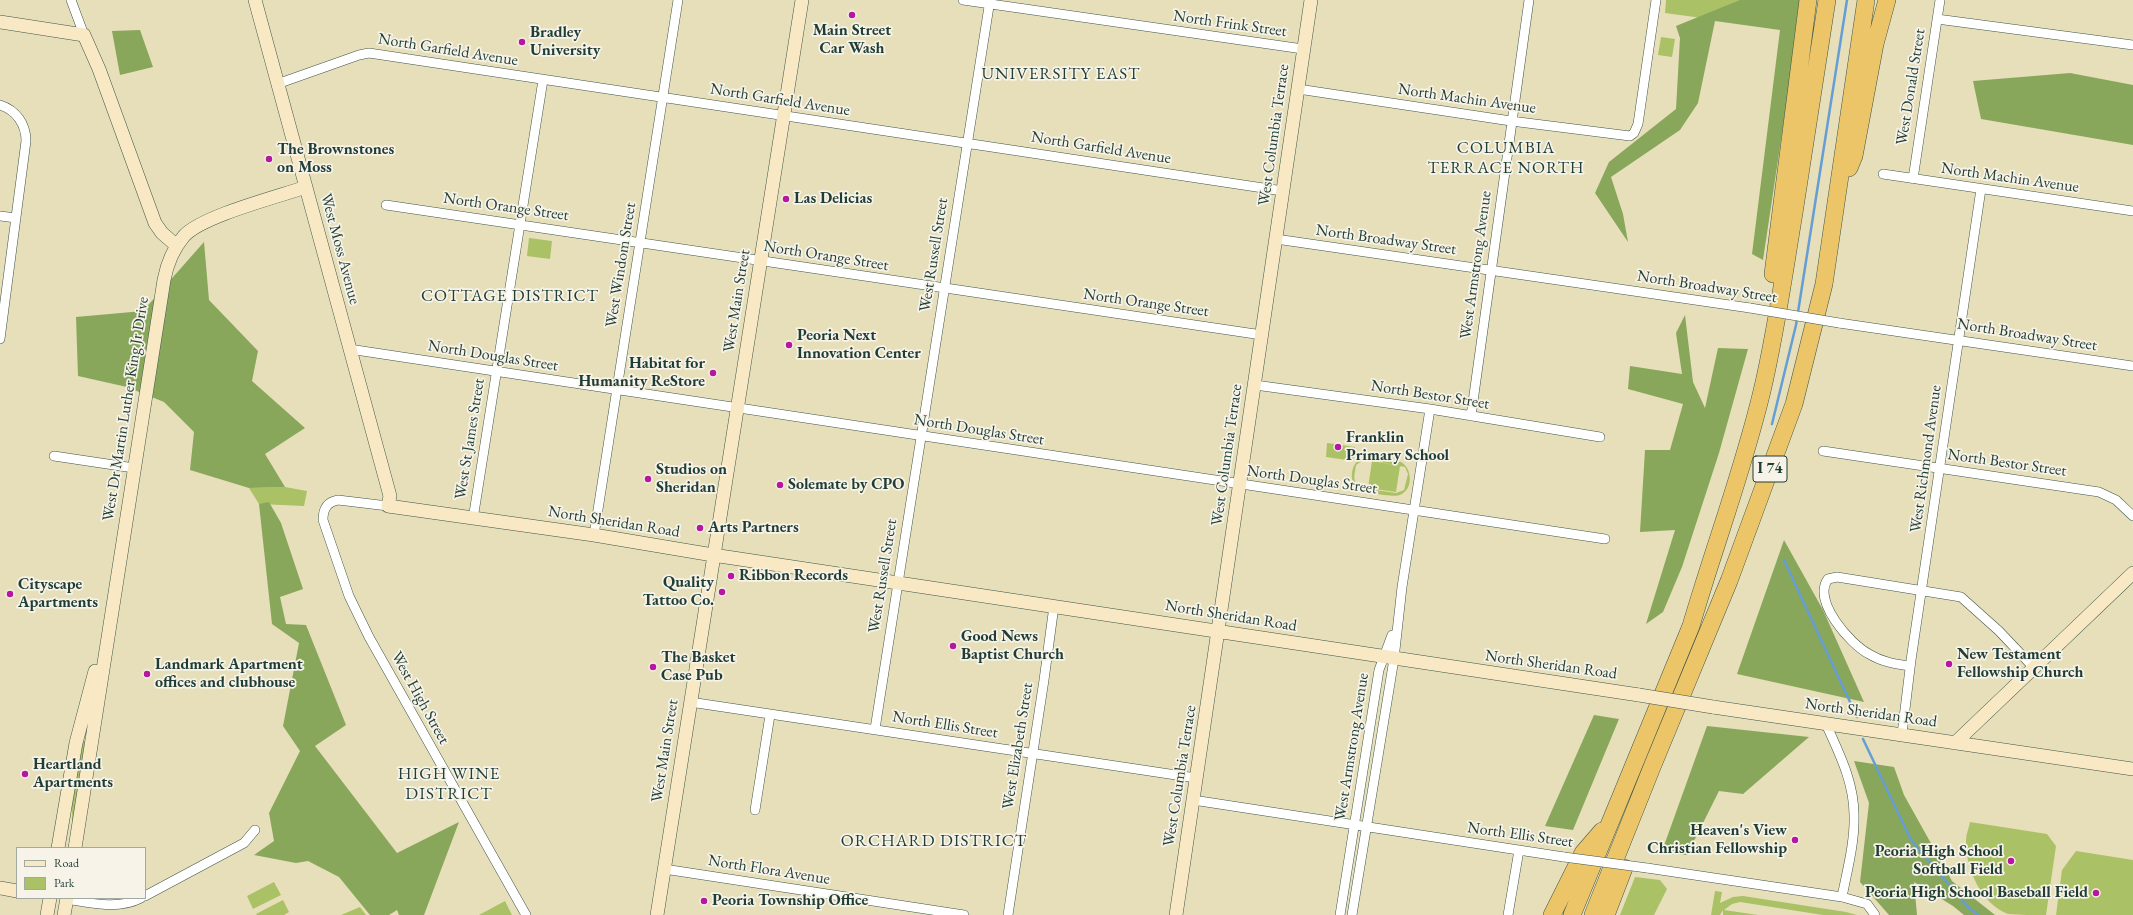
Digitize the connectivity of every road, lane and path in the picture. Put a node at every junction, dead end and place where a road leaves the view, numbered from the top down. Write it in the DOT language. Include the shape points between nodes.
graph roads {
  1 [pos="70,0"];
  2 [pos="255,0"];
  3 [pos="678,0"];
  4 [pos="802,0"];
  5 [pos="963,0"];
  6 [pos="1310,0"];
  7 [pos="1528,0"];
  8 [pos="1656,0"];
  9 [pos="1808,0"];
  10 [pos="1827,0"];
  11 [pos="1866,0"];
  12 [pos="1887,0"];
  13 [pos="1940,0"];
  14 [pos="990,2"];
  15 [pos="1937,19"];
  16 [pos="0,22"];
  17 [pos="84,35"];
  18 [pos="2133,45"];
  19 [pos="1303,49"];
  20 [pos="543,80"];
  21 [pos="277,84"];
  22 [pos="1298,89"];
  23 [pos="663,97"];
  24 [pos="0,105"];
  25 [pos="783,116"];
  26 [pos="1511,121"];
  27 [pos="967,143"];
  28 [pos="1884,174"];
  29 [pos="1913,179"];
  30 [pos="306,187"];
  31 [pos="1980,189"];
  32 [pos="1283,191"];
  33 [pos="1837,198"];
  34 [pos="386,205"];
  35 [pos="2133,211"];
  36 [pos="0,216"];
  37 [pos="16,218"];
  38 [pos="518,225"];
  39 [pos="1276,239"];
  40 [pos="640,242"];
  41 [pos="177,246"];
  42 [pos="760,261"];
  43 [pos="1490,271"];
  44 [pos="944,289"];
  45 [pos="1,329"];
  46 [pos="1262,335"];
  47 [pos="0,339"];
  48 [pos="1958,340"];
  49 [pos="350,350"];
  50 [pos="2133,366"];
  51 [pos="496,372"];
  52 [pos="1255,385"];
  53 [pos="616,390"];
  54 [pos="1761,394"];
  55 [pos="736,408"];
  56 [pos="1430,409"];
  57 [pos="1471,416"];
  58 [pos="920,436"];
  59 [pos="1600,437"];
  60 [pos="1822,451"];
  61 [pos="54,456"];
  62 [pos="134,468"];
  63 [pos="1939,469"];
  64 [pos="1240,484"];
  65 [pos="388,506"];
  66 [pos="325,508"];
  67 [pos="1414,510"];
  68 [pos="2133,516"];
  69 [pos="473,519"];
  70 [pos="594,535"];
  71 [pos="1605,539"];
  72 [pos="713,555"];
  73 [pos="2133,572"];
  74 [pos="897,582"];
  75 [pos="1922,590"];
  76 [pos="1054,606"];
  77 [pos="110,622"];
  78 [pos="1219,631"];
  79 [pos="1389,658"];
  80 [pos="1910,666"];
  81 [pos="2034,668"];
  82 [pos="690,702"];
  83 [pos="770,714"];
  84 [pos="1826,724"];
  85 [pos="874,729"];
  86 [pos="1902,734"];
  87 [pos="1955,743"];
  88 [pos="1031,753"];
  89 [pos="1652,767"];
  90 [pos="2133,769"];
  91 [pos="1196,778"];
  92 [pos="1193,800"];
  93 [pos="755,810"];
  94 [pos="1610,822"];
  95 [pos="1354,825"];
  96 [pos="1366,827"];
  97 [pos="255,830"];
  98 [pos="58,847"];
  99 [pos="75,847"];
  100 [pos="1519,850"];
  101 [pos="664,869"];
  102 [pos="0,888"];
  103 [pos="16,891"];
  104 [pos="146,895"];
  105 [pos="1842,897"];
  106 [pos="50,899"];
  107 [pos="64,899"];
  108 [pos="71,899"];
  109 [pos="139,899"];
  110 [pos="47,915"];
  111 [pos="64,915"];
  112 [pos="526,915"];
  113 [pos="657,915"];
  114 [pos="964,915"];
  115 [pos="1008,915"];
  116 [pos="1176,915"];
  117 [pos="1340,915"];
  118 [pos="1352,915"];
  119 [pos="1508,915"];
  120 [pos="1552,915"];
  121 [pos="1572,915"];
  122 [pos="1593,915"];
  123 [pos="1606,915"];
  124 [pos="1875,915"];
  1 -- 17 [label="street"];
  2 -- 21 [label="main road, West Moss Avenue"];
  3 -- 23 [label="street, West Windom Street"];
  4 -- 25 [label="main road, West Main Street"];
  5 -- 14 [label="street, North Frink Street"];
  6 -- 19 [label="main road, West Columbia Terrace"];
  7 -- 26 [label="street, West Armstrong Avenue"];
  8 -- 26 [label="street, North Machin Avenue" via="1638,124 1632,135 1625,137"];
  9 -- 54 [label="highway" via="1768,302"];
  10 -- 54 [label="highway, I 74" via="1776,326"];
  11 -- 33 [label="highway, I 74"];
  12 -- 33 [label="highway" via="1875,44 1854,156"];
  13 -- 15 [label="street, West Donald Street"];
  14 -- 19 [label="street, North Frink Street"];
  14 -- 27 [label="street, West Russell Street"];
  15 -- 18 [label="street"];
  15 -- 29 [label="street, West Donald Street"];
  16 -- 17 [label="main road"];
  17 -- 41 [label="main road" via="99,69 155,223"];
  19 -- 22 [label="main road, West Columbia Terrace"];
  20 -- 21 [label="street, North Garfield Avenue" via="367,53"];
  20 -- 23 [label="street, North Garfield Avenue"];
  20 -- 38 [label="street, West St James Street"];
  21 -- 30 [label="main road, West Moss Avenue"];
  22 -- 26 [label="street, North Machin Avenue"];
  22 -- 32 [label="main road, West Columbia Terrace"];
  23 -- 25 [label="street, North Garfield Avenue"];
  23 -- 40 [label="street, West Windom Street"];
  24 -- 37 [label="street" via="7,107 17,116 26,136"];
  25 -- 27 [label="street, North Garfield Avenue"];
  25 -- 42 [label="main road, West Main Street"];
  26 -- 43 [label="street, West Armstrong Avenue"];
  27 -- 32 [label="street, North Garfield Avenue"];
  27 -- 44 [label="street, West Russell Street"];
  28 -- 29 [label="street, North Machin Avenue"];
  29 -- 31 [label="street, North Machin Avenue"];
  30 -- 41 [label="main road, West Dr Martin Luther King Jr Drive" via="213,219 189,232"];
  30 -- 49 [label="main road, West Moss Avenue"];
  31 -- 35 [label="street, North Machin Avenue"];
  31 -- 48 [label="street, West Richmond Avenue"];
  32 -- 39 [label="main road, West Columbia Terrace"];
  33 -- 89 [label="highway, I 74" via="1824,284 1794,404 1729,582"];
  34 -- 38 [label="street, North Orange Street"];
  36 -- 37 [label="street"];
  37 -- 45 [label="street"];
  38 -- 40 [label="street, North Orange Street"];
  38 -- 51 [label="street, West St James Street"];
  39 -- 43 [label="street, North Broadway Street"];
  39 -- 46 [label="main road, West Columbia Terrace"];
  40 -- 42 [label="street, North Orange Street"];
  40 -- 53 [label="street, West Windom Street"];
  41 -- 62 [label="main road, West Dr Martin Luther King Jr Drive" via="169,261 164,280"];
  42 -- 44 [label="street, North Orange Street"];
  42 -- 55 [label="main road, West Main Street"];
  43 -- 48 [label="street, North Broadway Street, bridge"];
  43 -- 57 [label="street, West Armstrong Avenue"];
  44 -- 46 [label="street, North Orange Street"];
  44 -- 58 [label="street, West Russell Street"];
  45 -- 47 [label="street"];
  46 -- 52 [label="main road, West Columbia Terrace"];
  48 -- 50 [label="street, North Broadway Street"];
  48 -- 63 [label="street, West Richmond Avenue"];
  49 -- 51 [label="street, North Douglas Street"];
  49 -- 65 [label="main road, West Moss Avenue" via="390,496"];
  51 -- 53 [label="street, North Douglas Street"];
  51 -- 69 [label="street, West St James Street"];
  52 -- 56 [label="street, North Bestor Street"];
  52 -- 64 [label="main road, West Columbia Terrace"];
  53 -- 55 [label="street, North Douglas Street"];
  53 -- 70 [label="street, West Windom Street"];
  54 -- 94 [label="highway, I 74" via="1729,509 1691,626"];
  55 -- 58 [label="street, North Douglas Street"];
  55 -- 72 [label="main road, West Main Street"];
  56 -- 57 [label="street, North Bestor Street"];
  56 -- 67 [label="street, West Armstrong Avenue"];
  57 -- 59 [label="street, North Bestor Street"];
  58 -- 64 [label="street, North Douglas Street"];
  58 -- 74 [label="street, West Russell Street"];
  60 -- 63 [label="street, North Bestor Street"];
  61 -- 62 [label="street"];
  62 -- 77 [label="main road, West Dr Martin Luther King Jr Drive"];
  63 -- 68 [label="street, North Bestor Street" via="2104,493"];
  63 -- 75 [label="street, West Richmond Avenue"];
  64 -- 67 [label="street, North Douglas Street"];
  64 -- 78 [label="main road, West Columbia Terrace"];
  65 -- 66 [label="street, North Sheridan Road" via="343,500 330,502"];
  65 -- 69 [label="main road, North Sheridan Road"];
  66 -- 112 [label="street, West High Street" via="325,526 349,596 368,637"];
  67 -- 71 [label="street, North Douglas Street"];
  67 -- 79 [label="street, West Armstrong Avenue"];
  69 -- 70 [label="main road, North Sheridan Road"];
  70 -- 72 [label="main road, North Sheridan Road"];
  72 -- 74 [label="main road, North Sheridan Road"];
  72 -- 82 [label="main road, West Main Street"];
  73 -- 81 [label="main road"];
  74 -- 76 [label="main road, North Sheridan Road"];
  74 -- 85 [label="street, West Russell Street"];
  75 -- 80 [label="street, West Richmond Avenue"];
  75 -- 80 [label="street" via="1831,577 1826,580 1824,592 1825,601 1838,625 1858,647 1877,659"];
  75 -- 81 [label="street" via="1957,596 1965,600"];
  76 -- 78 [label="main road, North Sheridan Road"];
  76 -- 88 [label="street, West Elizabeth Street"];
  77 -- 98 [label="main road" via="80,727"];
  77 -- 99 [label="main road, West Dr Martin Luther King Jr Drive"];
  78 -- 79 [label="main road, North Sheridan Road"];
  78 -- 91 [label="main road, West Columbia Terrace"];
  79 -- 84 [label="main road, North Sheridan Road, bridge"];
  79 -- 95 [label="street, West Armstrong Avenue" via="1379,670"];
  79 -- 96 [label="street, West Armstrong Avenue"];
  80 -- 86 [label="street, West Richmond Avenue"];
  81 -- 87 [label="main road"];
  82 -- 83 [label="street, North Ellis Street"];
  82 -- 101 [label="main road, West Main Street"];
  83 -- 85 [label="street, North Ellis Street"];
  83 -- 93 [label="street"];
  84 -- 86 [label="main road, North Sheridan Road"];
  84 -- 105 [label="street" via="1846,773 1854,803 1854,823"];
  85 -- 88 [label="street, North Ellis Street"];
  86 -- 87 [label="main road, North Sheridan Road"];
  87 -- 90 [label="main road, North Sheridan Road"];
  88 -- 91 [label="street, North Ellis Street"];
  88 -- 115 [label="street, West Elizabeth Street"];
  89 -- 122 [label="highway, I 74"];
  89 -- 123 [label="highway" via="1635,838"];
  91 -- 92 [label="main road, West Columbia Terrace"];
  92 -- 95 [label="street, North Ellis Street"];
  92 -- 116 [label="main road, West Columbia Terrace"];
  94 -- 120 [label="highway" via="1583,853"];
  94 -- 121 [label="highway, I 74"];
  95 -- 96 [label="street, North Ellis Street"];
  95 -- 117 [label="street, West Armstrong Avenue"];
  96 -- 100 [label="street, North Ellis Street"];
  96 -- 118 [label="street, West Armstrong Avenue"];
  97 -- 104 [label="street" via="244,843"];
  100 -- 105 [label="street, North Ellis Street, bridge"];
  100 -- 119 [label="street"];
  101 -- 113 [label="main road, West Main Street"];
  101 -- 114 [label="street, North Flora Avenue"];
  102 -- 103 [label="main road"];
  105 -- 124 [label="street" via="1867,904"];
  106 -- 110 [label="main road"];
  107 -- 111 [label="main road"];
  108 -- 109 [label="street" via="115,905"];
}
